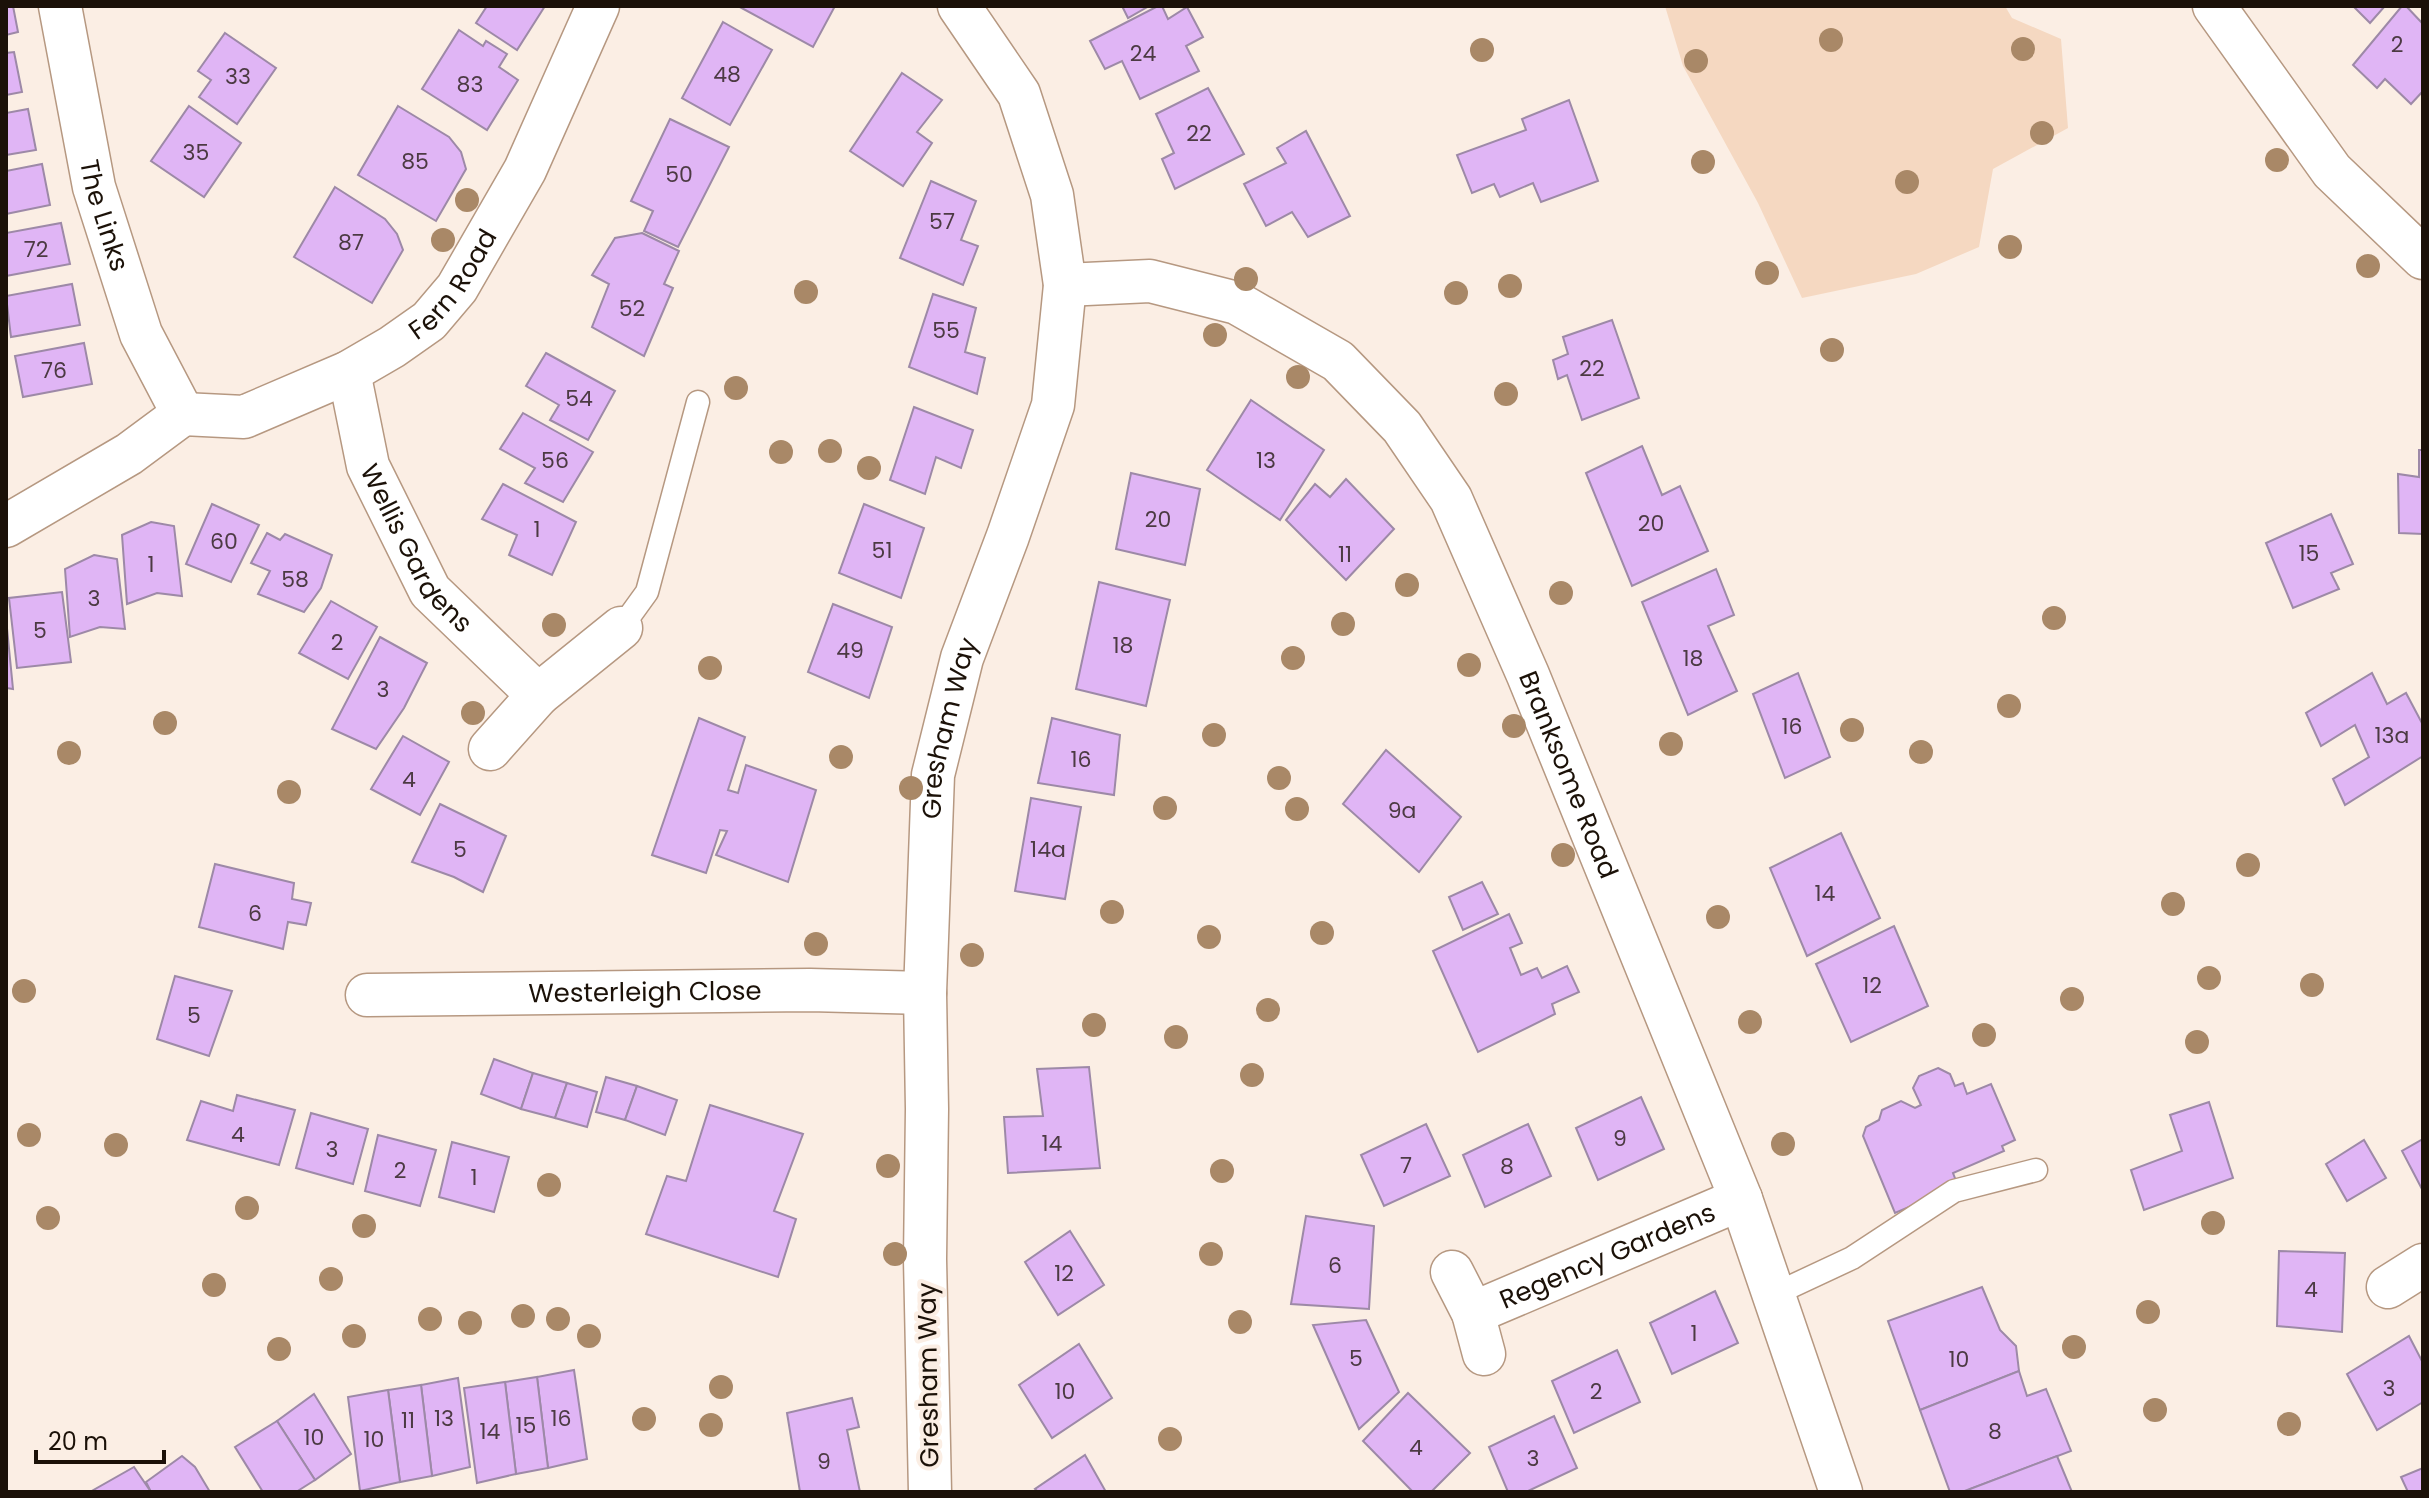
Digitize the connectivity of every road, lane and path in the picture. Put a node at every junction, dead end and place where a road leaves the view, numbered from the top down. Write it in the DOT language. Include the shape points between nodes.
graph roads {
  1 [pos="60,6"];
  2 [pos="598,6"];
  3 [pos="959,6"];
  4 [pos="2214,6"];
  5 [pos="2423,258"];
  6 [pos="1065,285"];
  7 [pos="349,372"];
  8 [pos="698,402"];
  9 [pos="183,414"];
  10 [pos="6,526"];
  11 [pos="621,628"];
  12 [pos="538,695"];
  13 [pos="490,749"];
  14 [pos="925,993"];
  15 [pos="367,995"];
  16 [pos="2036,1170"];
  17 [pos="1741,1199"];
  18 [pos="2423,1265"];
  19 [pos="1452,1272"];
  20 [pos="2388,1287"];
  21 [pos="1773,1295"];
  22 [pos="1473,1313"];
  23 [pos="1484,1354"];
  24 [pos="930,1492"];
  25 [pos="1841,1492"];
  1 -- 9 [label="street, The Links" via="94,187 141,334"];
  2 -- 7 [label="street, Fern Road" via="525,170 457,288 429,321"];
  3 -- 6 [label="street, Gresham Way" via="1019,94 1052,195"];
  4 -- 5 [label="street" via="2332,171"];
  6 -- 14 [label="street, Gresham Way" via="1053,405 962,658 933,775"];
  6 -- 17 [label="street, Branksome Road" via="1150,281 1237,303 1338,361 1402,427 1451,499"];
  7 -- 9 [label="street, Fern Road" via="244,417"];
  7 -- 12 [label="street, Wellis Gardens" via="368,466 430,591"];
  8 -- 11 [label="lane" via="647,592"];
  9 -- 10 [label="street" via="129,454"];
  11 -- 12 [label="street"];
  12 -- 13 [label="street"];
  14 -- 15 [label="street, Westerleigh Close"];
  14 -- 24 [label="street, Gresham Way"];
  16 -- 21 [label="lane" via="1954,1191 1852,1258"];
  17 -- 21 [label="street, Branksome Road"];
  17 -- 22 [label="street, Regency Gardens"];
  18 -- 20 [label="street"];
  19 -- 22 [label="street, Regency Gardens"];
  21 -- 25 [label="street, Branksome Road"];
  22 -- 23 [label="street, Regency Gardens"];
}
